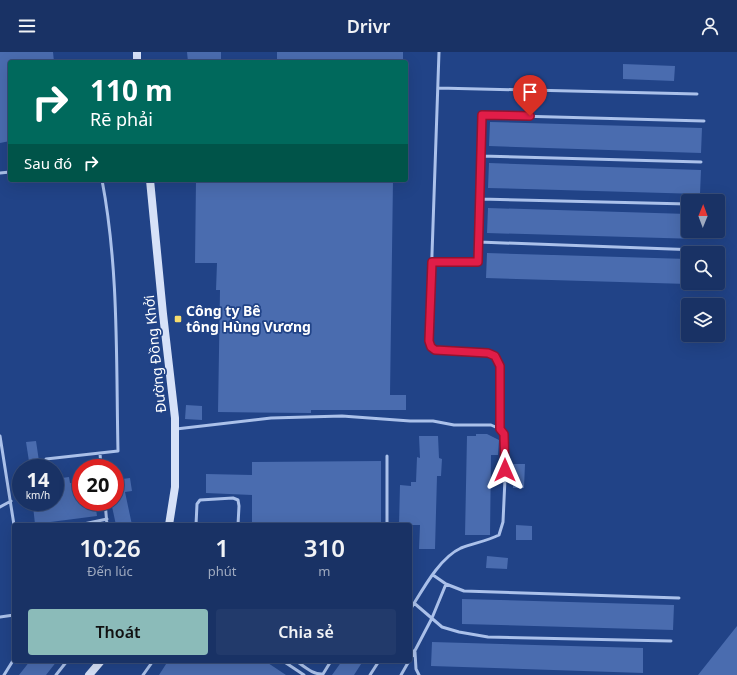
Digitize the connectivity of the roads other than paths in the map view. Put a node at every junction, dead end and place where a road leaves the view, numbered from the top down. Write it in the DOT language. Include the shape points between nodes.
graph roads {
  1 [pos="439,52"];
  2 [pos="438,88"];
  3 [pos="697,94"];
  4 [pos="704,121"];
  5 [pos="482,156"];
  6 [pos="701,162"];
  7 [pos="102,182"];
  8 [pos="150,182"];
  9 [pos="480,200"];
  10 [pos="681,204"];
  11 [pos="479,242"];
  12 [pos="681,249"];
  13 [pos="432,262"];
  14 [pos="500,429"];
  15 [pos="175,430"];
  16 [pos="0,436"];
  17 [pos="100,453"];
  18 [pos="387,456"];
  19 [pos="46,459"];
  20 [pos="100,459"];
  21 [pos="11,500"];
  22 [pos="0,507"];
  23 [pos="106,511"];
  24 [pos="106,519"];
  25 [pos="14,523"];
  26 [pos="88,523"];
  27 [pos="107,523"];
  28 [pos="169,523"];
  29 [pos="196,523"];
  30 [pos="238,523"];
  31 [pos="387,523"];
  32 [pos="433,575"];
  33 [pos="446,584"];
  34 [pos="679,598"];
  35 [pos="414,603"];
  36 [pos="412,606"];
  37 [pos="12,615"];
  38 [pos="0,617"];
  39 [pos="432,618"];
  40 [pos="671,641"];
  41 [pos="412,651"];
  42 [pos="415,652"];
  43 [pos="412,657"];
  44 [pos="12,662"];
  45 [pos="65,663"];
  46 [pos="99,663"];
  47 [pos="152,663"];
  48 [pos="286,663"];
  49 [pos="299,663"];
  50 [pos="331,663"];
  51 [pos="378,663"];
  52 [pos="408,663"];
  53 [pos="373,670"];
  54 [pos="4,675"];
  55 [pos="56,675"];
  56 [pos="90,675"];
  57 [pos="143,675"];
  58 [pos="304,675"];
  59 [pos="370,675"];
  60 [pos="374,675"];
  61 [pos="401,675"];
  62 [pos="419,675"];
  1 -- 2 [label="lane"];
  2 -- 3 [label="lane"];
  2 -- 13 [label="lane"];
  4 -- 5 [label="lane" via="482,115"];
  5 -- 6 [label="lane"];
  5 -- 9 [label="lane"];
  7 -- 17 [label="lane" via="109,223 113,281 118,451"];
  8 -- 15 [label="main road, Đường Đồng Khởi"];
  9 -- 10 [label="lane"];
  9 -- 11 [label="lane"];
  11 -- 12 [label="lane"];
  11 -- 13 [label="lane" via="478,262"];
  13 -- 14 [label="lane" via="429,341 431,347 435,350 488,353 495,356 500,366"];
  14 -- 15 [label="lane" via="491,425 454,425 433,421 342,416 271,418"];
  14 -- 32 [label="lane" via="504,434 506,457 503,522 499,535 461,548 443,562"];
  15 -- 28 [label="main road, Đường Đồng Khởi" via="175,487"];
  16 -- 21 [label="lane"];
  17 -- 19 [label="lane"];
  17 -- 20 [label="lane"];
  18 -- 31 [label="lane"];
  21 -- 22 [label="lane"];
  21 -- 25 [label="lane"];
  23 -- 24 [label="lane"];
  24 -- 26 [label="lane"];
  24 -- 27 [label="lane"];
  29 -- 30 [label="lane" via="197,504 200,500 233,498 238,500"];
  32 -- 33 [label="lane"];
  32 -- 35 [label="lane"];
  33 -- 34 [label="lane" via="464,591"];
  33 -- 39 [label="lane"];
  35 -- 36 [label="lane"];
  35 -- 39 [label="lane"];
  37 -- 38 [label="lane"];
  39 -- 40 [label="lane" via="442,627 488,637"];
  39 -- 42 [label="lane"];
  41 -- 42 [label="lane"];
  42 -- 43 [label="lane"];
  42 -- 62 [label="lane"];
  44 -- 54 [label="lane"];
  45 -- 55 [label="lane"];
  46 -- 56 [label="main road"];
  47 -- 57 [label="lane"];
  48 -- 58 [label="lane"];
  49 -- 50 [label="lane" via="319,675 323,674"];
  51 -- 53 [label="lane"];
  52 -- 61 [label="lane"];
  53 -- 59 [label="lane"];
  53 -- 60 [label="lane"];
}
